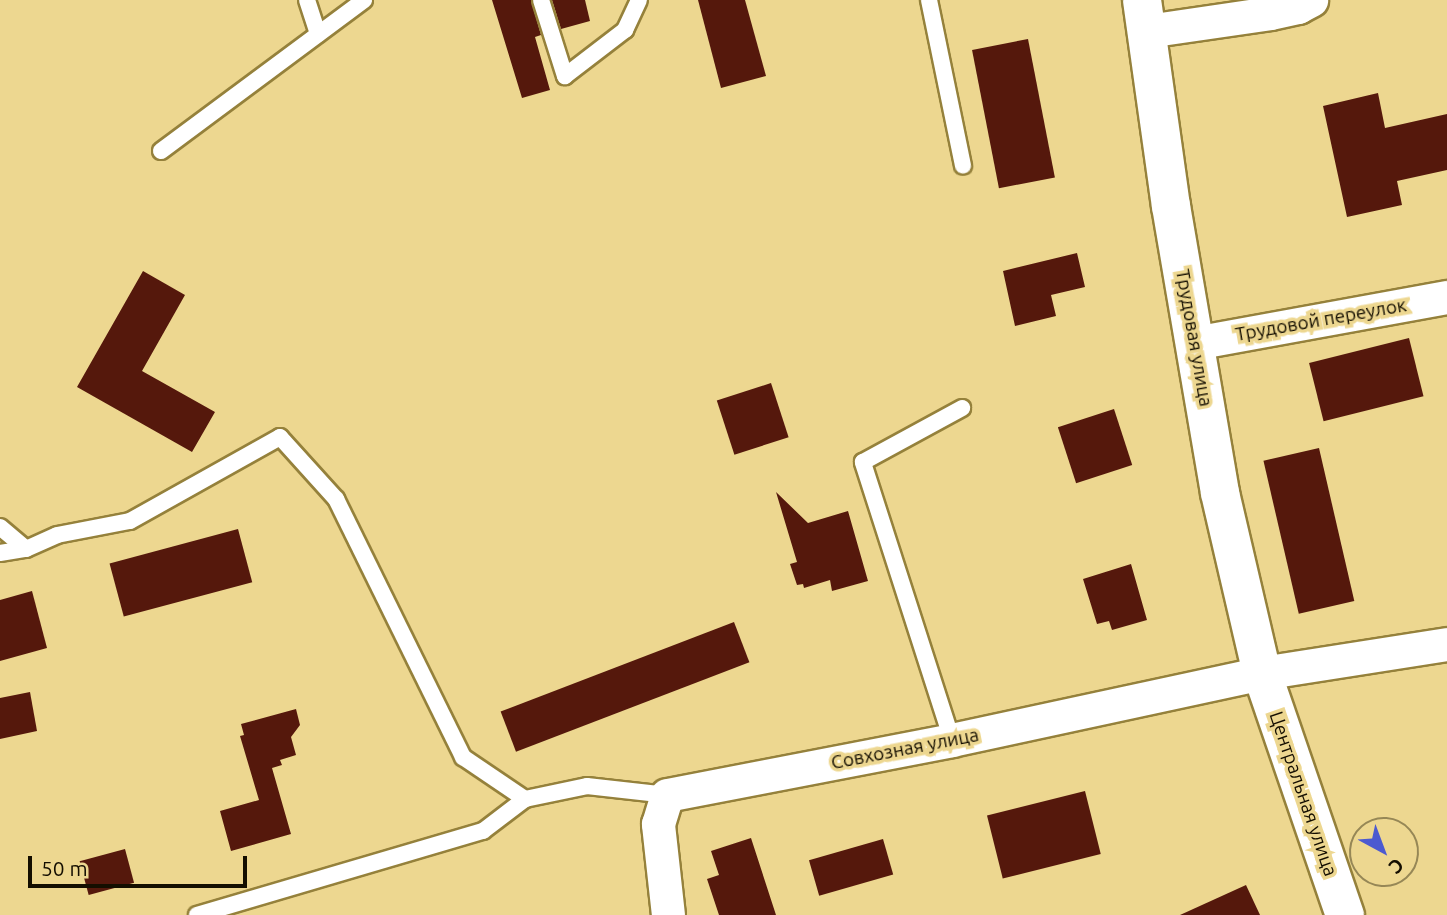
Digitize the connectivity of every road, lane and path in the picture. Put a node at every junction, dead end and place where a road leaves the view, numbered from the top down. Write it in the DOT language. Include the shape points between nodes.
graph roads {
  1 [pos="307,0"];
  2 [pos="541,0"];
  3 [pos="639,0"];
  4 [pos="929,0"];
  5 [pos="1311,0"];
  6 [pos="363,1"];
  7 [pos="1144,16"];
  8 [pos="318,34"];
  9 [pos="161,151"];
  10 [pos="963,166"];
  11 [pos="1447,297"];
  12 [pos="1194,343"];
  13 [pos="962,408"];
  14 [pos="0,527"];
  15 [pos="26,549"];
  16 [pos="0,553"];
  17 [pos="1447,644"];
  18 [pos="1262,673"];
  19 [pos="952,740"];
  20 [pos="667,795"];
  21 [pos="525,799"];
  22 [pos="197,915"];
  23 [pos="668,915"];
  24 [pos="1345,915"];
  1 -- 8 [label="lane"];
  2 -- 3 [label="lane" via="565,76 625,30"];
  4 -- 10 [label="lane"];
  5 -- 7 [label="street" via="1270,13"];
  6 -- 8 [label="lane"];
  7 -- 12 [label="street, Трудовая улица"];
  8 -- 9 [label="lane"];
  11 -- 12 [label="street, Трудовой переулок"];
  12 -- 18 [label="street, Трудовая улица" via="1220,493"];
  13 -- 19 [label="lane" via="863,462"];
  14 -- 15 [label="lane"];
  15 -- 16 [label="lane"];
  15 -- 21 [label="lane" via="57,535 130,521 280,437 336,499 463,757"];
  17 -- 18 [label="street"];
  18 -- 19 [label="street, Совхозная улица"];
  18 -- 24 [label="street, Центральная улица"];
  19 -- 20 [label="street, Совхозная улица"];
  20 -- 21 [label="lane" via="587,786"];
  20 -- 23 [label="street" via="658,824"];
  21 -- 22 [label="lane" via="483,831"];
}
